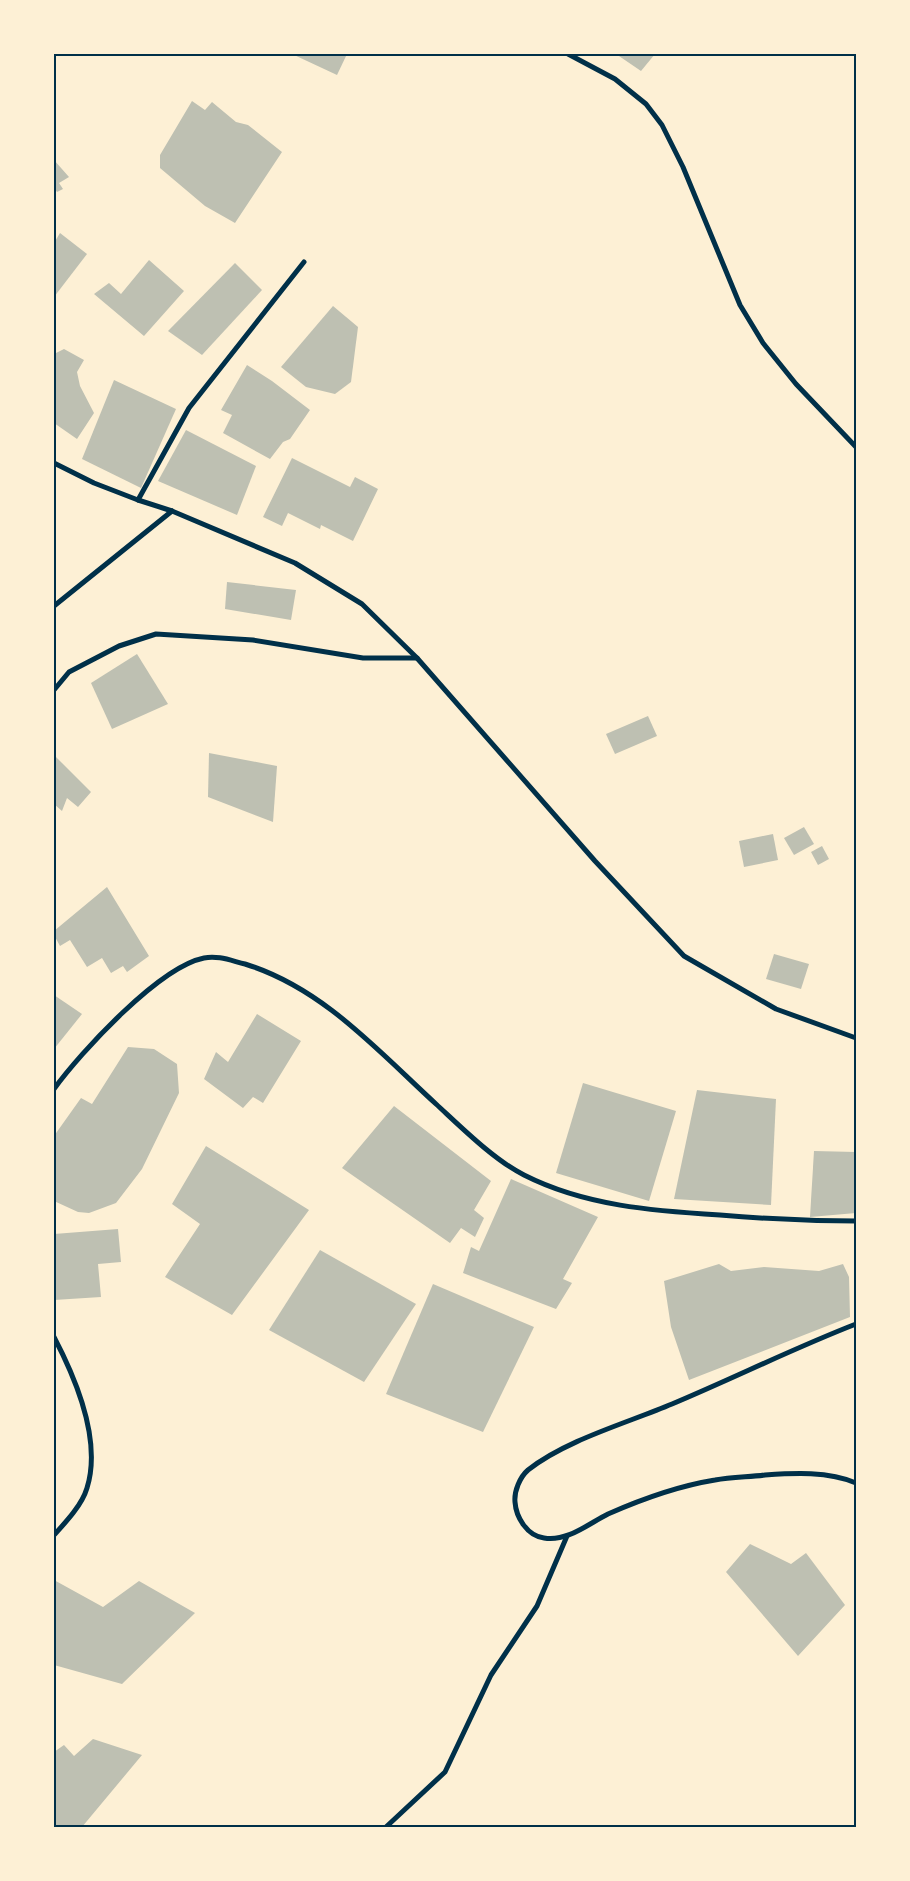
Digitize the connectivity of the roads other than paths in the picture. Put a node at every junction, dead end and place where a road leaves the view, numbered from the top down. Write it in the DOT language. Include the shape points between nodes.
graph roads {
  1 [pos="568,54"];
  2 [pos="304,262"];
  3 [pos="856,447"];
  4 [pos="54,463"];
  5 [pos="138,500"];
  6 [pos="172,511"];
  7 [pos="54,606"];
  8 [pos="417,658"];
  9 [pos="54,690"];
  10 [pos="856,1038"];
  11 [pos="54,1089"];
  12 [pos="856,1221"];
  13 [pos="856,1324"];
  14 [pos="54,1337"];
  15 [pos="856,1483"];
  16 [pos="54,1535"];
  17 [pos="567,1536"];
  18 [pos="386,1827"];
  1 -- 3 [label="street" via="615,79 646,104 662,125 683,167 740,305 762,343"];
  2 -- 5 [label="street" via="189,408"];
  4 -- 5 [label="street"];
  5 -- 6 [label="street"];
  6 -- 7 [label="street"];
  6 -- 8 [label="street" via="295,563 362,604"];
  8 -- 9 [label="street" via="364,658 253,640 156,634 119,646 69,672"];
  8 -- 10 [label="street" via="595,861 684,956 776,1009"];
  11 -- 12 [label="street" via="106,1028 167,975 188,962 206,957 226,959 293,983 332,1010 495,1155 523,1174 558,1189 601,1202 667,1212 808,1222"];
  13 -- 17 [label="street" via="726,1382 564,1448 528,1471 515,1497 520,1520 529,1532 544,1538"];
  14 -- 16 [label="street" via="83,1404 92,1455 87,1489 74,1512"];
  15 -- 17 [label="street" via="818,1474 790,1473 715,1480 659,1494 608,1514"];
  17 -- 18 [label="street" via="537,1606 491,1674 445,1772"];
}
